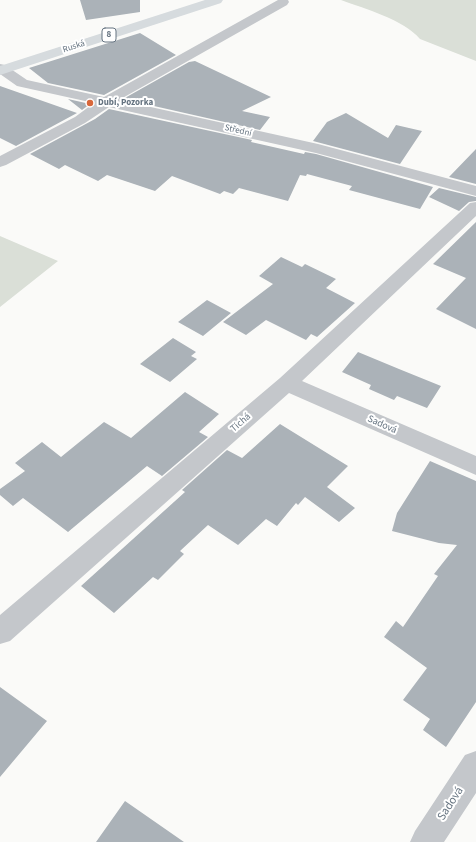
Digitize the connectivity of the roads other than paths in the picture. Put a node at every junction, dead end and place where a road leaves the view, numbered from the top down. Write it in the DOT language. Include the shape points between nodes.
graph roads {
  1 [pos="217,0"];
  2 [pos="283,2"];
  3 [pos="1,70"];
  4 [pos="107,101"];
  5 [pos="0,162"];
  6 [pos="476,190"];
  7 [pos="476,207"];
  8 [pos="287,383"];
  9 [pos="476,466"];
  10 [pos="0,632"];
  11 [pos="476,766"];
  12 [pos="426,842"];
  1 -- 3 [label="main road, Ruská / 8"];
  2 -- 4 [label="street"];
  3 -- 4 [label="street, Střední" via="22,83"];
  4 -- 5 [label="street" via="80,120"];
  4 -- 6 [label="street, Střední" via="318,149"];
  7 -- 8 [label="street, Tichá"];
  8 -- 9 [label="street, Sadová"];
  8 -- 10 [label="street, Tichá"];
  11 -- 12 [label="street, Sadová"];
}
